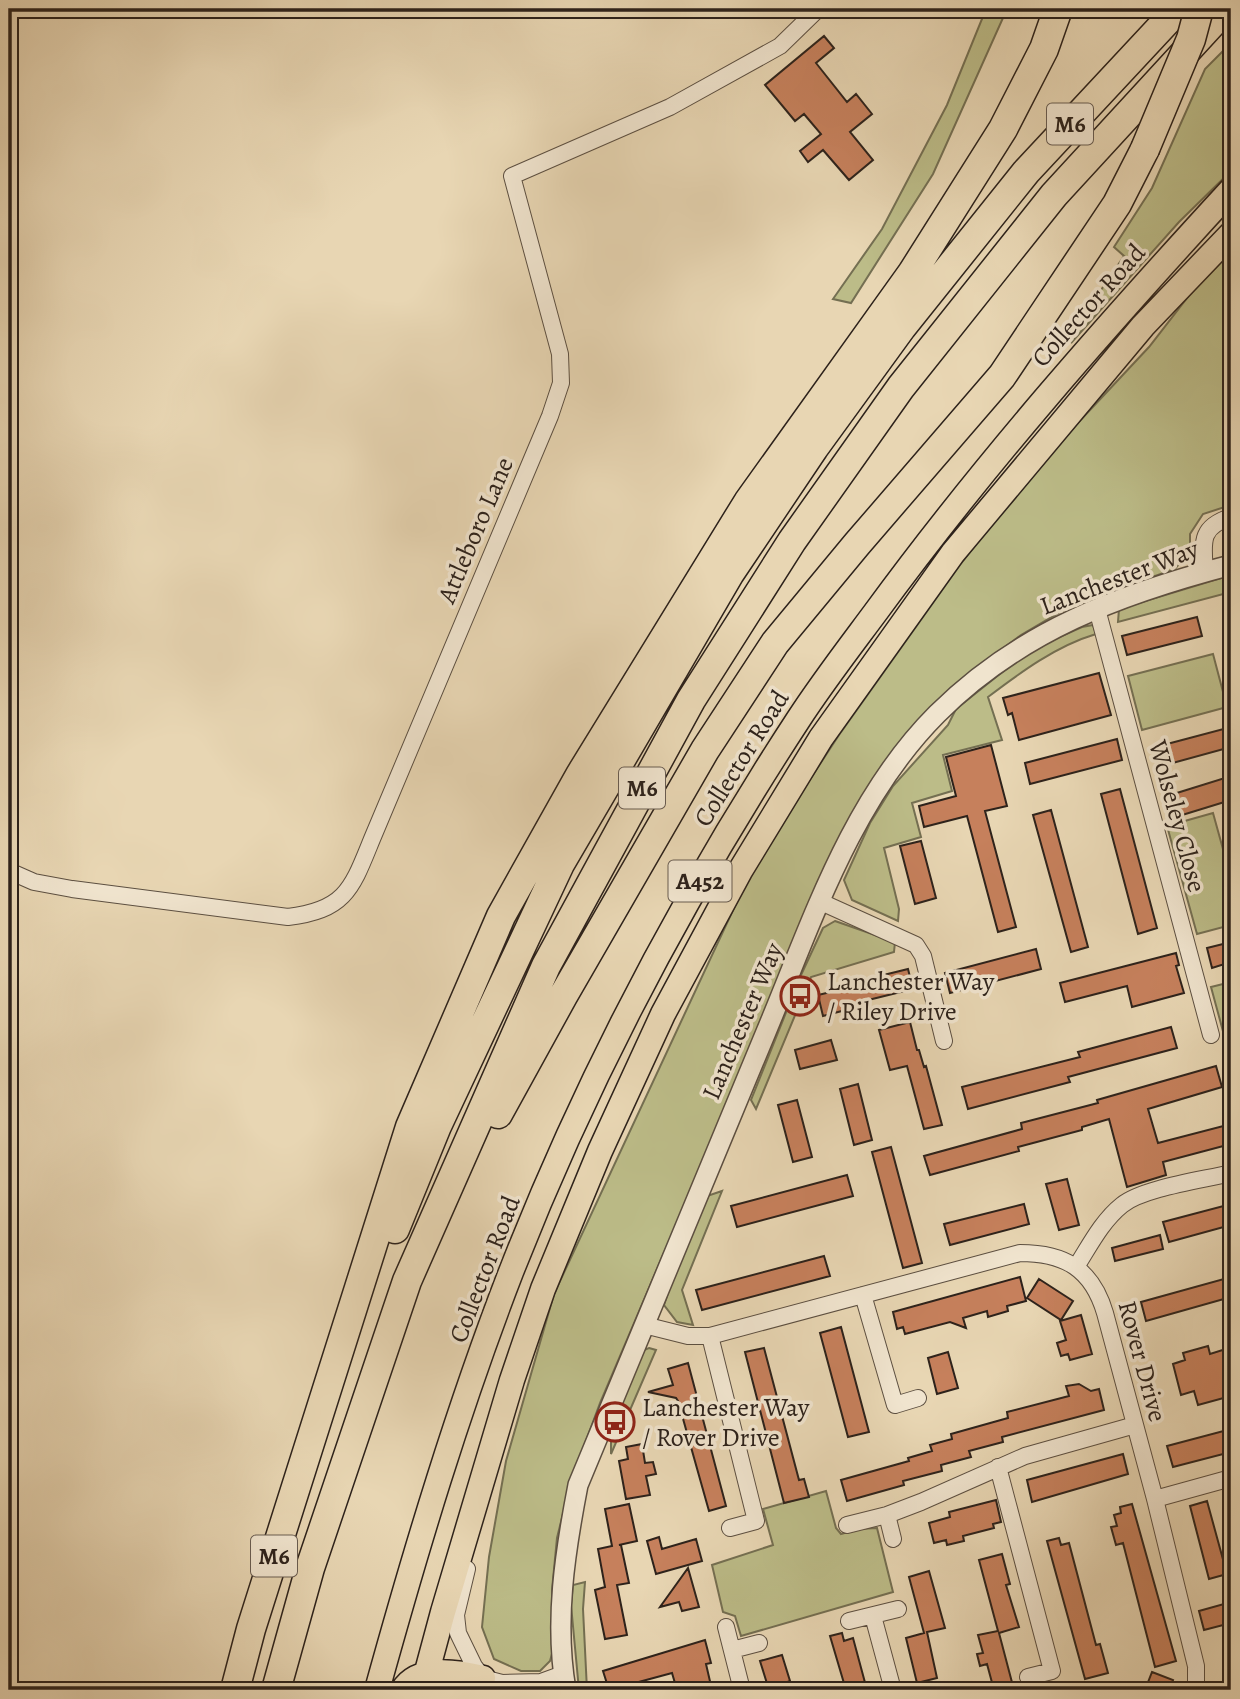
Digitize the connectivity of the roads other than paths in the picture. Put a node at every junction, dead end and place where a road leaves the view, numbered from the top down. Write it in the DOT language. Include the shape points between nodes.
graph roads {
  1 [pos="818,9"];
  2 [pos="1058,9"];
  3 [pos="1178,9"];
  4 [pos="1199,9"];
  5 [pos="1225,9"];
  6 [pos="1231,190"];
  7 [pos="1231,234"];
  8 [pos="1231,517"];
  9 [pos="1231,565"];
  10 [pos="1205,571"];
  11 [pos="1097,609"];
  12 [pos="9,871"];
  13 [pos="821,902"];
  14 [pos="1211,1035"];
  15 [pos="944,1041"];
  16 [pos="1231,1173"];
  17 [pos="1076,1266"];
  18 [pos="407,1281"];
  19 [pos="863,1295"];
  20 [pos="644,1325"];
  21 [pos="710,1336"];
  22 [pos="512,1380"];
  23 [pos="918,1398"];
  24 [pos="317,1423"];
  25 [pos="1135,1425"];
  26 [pos="998,1467"];
  27 [pos="1231,1478"];
  28 [pos="1155,1499"];
  29 [pos="887,1515"];
  30 [pos="847,1525"];
  31 [pos="730,1528"];
  32 [pos="893,1539"];
  33 [pos="898,1609"];
  34 [pos="873,1616"];
  35 [pos="849,1621"];
  36 [pos="726,1627"];
  37 [pos="759,1643"];
  38 [pos="732,1650"];
  39 [pos="1028,1677"];
  40 [pos="483,1678"];
  41 [pos="424,1682"];
  42 [pos="564,1682"];
  43 [pos="235,1690"];
  44 [pos="276,1690"];
  45 [pos="377,1690"];
  46 [pos="403,1690"];
  47 [pos="742,1690"];
  48 [pos="893,1690"];
  49 [pos="1196,1690"];
  1 -- 12 [label="street, Attleboro Lane" via="780,46 682,100 512,176 560,354 561,383 356,878 345,895 328,908 288,917 34,883"];
  2 -- 24 [label="highway" via="1044,50 1003,130 912,273 748,502 580,775 501,916 410,1127"];
  3 -- 24 [label="highway, M6" via="1026,172 902,327 730,573 560,864 437,1126"];
  4 -- 18 [label="highway, bridge" via="1191,40 1117,204 1002,376 775,643 705,750 563,996"];
  5 -- 18 [label="highway, M6" via="1055,195 901,387 792,541 691,700 546,966"];
  6 -- 45 [label="highway, Collector Road / A452" via="1041,402 929,539 799,718 713,858 634,1001 570,1134 511,1273 436,1483"];
  7 -- 22 [label="highway, Collector Road / A452" via="1143,326 953,553 821,738 740,871 663,1014 543,1289"];
  8 -- 10 [label="street" via="1216,521 1206,533"];
  9 -- 10 [label="street, Lanchester Way"];
  10 -- 11 [label="street, Lanchester Way"];
  11 -- 13 [label="street, Lanchester Way" via="1014,650 930,721 885,776 861,815"];
  11 -- 14 [label="street, Wolseley Close"];
  13 -- 15 [label="street" via="916,945 923,956"];
  13 -- 20 [label="street, Lanchester Way"];
  16 -- 17 [label="street" via="1141,1195 1123,1204 1103,1224"];
  17 -- 19 [label="street" via="1065,1259 1020,1253"];
  17 -- 25 [label="street, Rover Drive" via="1100,1295"];
  18 -- 44 [label="highway, M6" via="310,1568"];
  19 -- 21 [label="street"];
  19 -- 23 [label="street" via="895,1405"];
  20 -- 21 [label="street" via="688,1336"];
  20 -- 42 [label="street, Lanchester Way" via="578,1485 565,1550"];
  21 -- 31 [label="street" via="756,1521"];
  22 -- 40 [label="street" via="457,1615 458,1633"];
  22 -- 41 [label="highway, Collector Road / A452"];
  24 -- 43 [label="highway, M6"];
  25 -- 26 [label="street" via="1025,1455"];
  25 -- 28 [label="street, Rover Drive"];
  26 -- 29 [label="street"];
  26 -- 39 [label="street" via="1052,1671"];
  27 -- 28 [label="street"];
  28 -- 49 [label="street, Rover Drive" via="1196,1666"];
  29 -- 30 [label="street"];
  29 -- 32 [label="street"];
  33 -- 34 [label="street"];
  34 -- 35 [label="street"];
  34 -- 48 [label="street"];
  36 -- 38 [label="street"];
  37 -- 38 [label="street"];
  38 -- 47 [label="street"];
  40 -- 41 [label="highway" via="460,1673"];
  40 -- 42 [label="street" via="502,1683"];
  41 -- 46 [label="highway" via="407,1683"];
}
